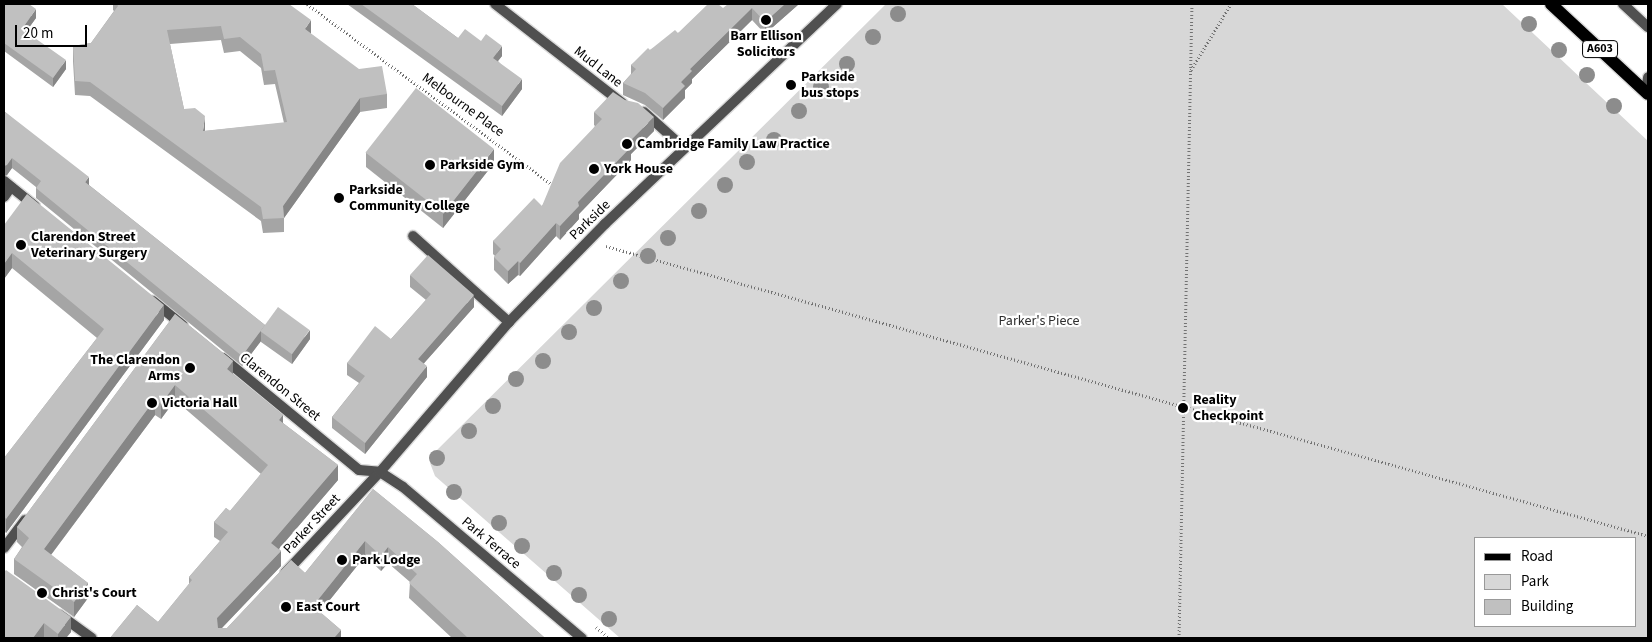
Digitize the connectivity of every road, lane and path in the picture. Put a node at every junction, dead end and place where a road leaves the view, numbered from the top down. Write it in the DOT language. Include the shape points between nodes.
graph roads {
  1 [pos="307,4"];
  2 [pos="495,4"];
  3 [pos="837,4"];
  4 [pos="1192,4"];
  5 [pos="1231,4"];
  6 [pos="1551,4"];
  7 [pos="1624,4"];
  8 [pos="1648,27"];
  9 [pos="1191,70"];
  10 [pos="1648,77"];
  11 [pos="1647,93"];
  12 [pos="684,148"];
  13 [pos="8,184"];
  14 [pos="564,194"];
  15 [pos="4,197"];
  16 [pos="42,212"];
  17 [pos="413,236"];
  18 [pos="598,243"];
  19 [pos="143,293"];
  20 [pos="509,322"];
  21 [pos="190,330"];
  22 [pos="213,350"];
  23 [pos="1184,408"];
  24 [pos="380,472"];
  25 [pos="33,508"];
  26 [pos="1648,536"];
  27 [pos="4,548"];
  28 [pos="274,584"];
  29 [pos="53,610"];
  30 [pos="92,638"];
  31 [pos="582,638"];
  32 [pos="1179,638"];
  1 -- 14 [label="path, Melbourne Place"];
  2 -- 12 [label="street, Mud Lane" via="627,107 641,110"];
  3 -- 12 [label="street, Parkside"];
  4 -- 9 [label="path"];
  5 -- 9 [label="path"];
  6 -- 11 [label="main road, A603"];
  7 -- 8 [label="street"];
  9 -- 23 [label="path"];
  10 -- 11 [label="street"];
  12 -- 20 [label="street, Parkside"];
  13 -- 15 [label="street"];
  13 -- 16 [label="street"];
  17 -- 20 [label="street"];
  18 -- 23 [label="path"];
  19 -- 21 [label="street" via="171,322"];
  20 -- 24 [label="street, Parkside"];
  22 -- 24 [label="street, Clarendon Street" via="359,470"];
  23 -- 26 [label="path"];
  23 -- 32 [label="path"];
  24 -- 28 [label="street, Parker Street"];
  24 -- 31 [label="street, Park Terrace" via="403,486"];
  25 -- 27 [label="street"];
  29 -- 30 [label="street"];
}
